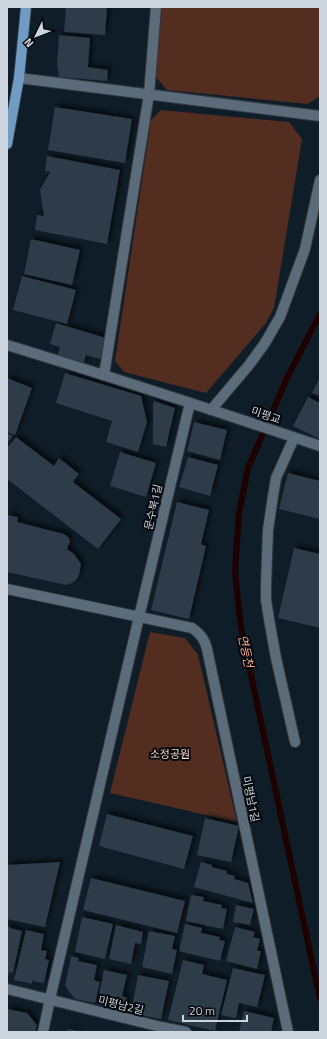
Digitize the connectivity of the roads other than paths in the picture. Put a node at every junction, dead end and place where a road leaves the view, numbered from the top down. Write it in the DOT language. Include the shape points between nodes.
graph roads {
  1 [pos="26,7"];
  2 [pos="156,7"];
  3 [pos="20,78"];
  4 [pos="149,94"];
  5 [pos="320,116"];
  6 [pos="7,144"];
  7 [pos="320,180"];
  8 [pos="7,345"];
  9 [pos="104,375"];
  10 [pos="190,403"];
  11 [pos="211,410"];
  12 [pos="290,436"];
  13 [pos="320,446"];
  14 [pos="7,589"];
  15 [pos="139,617"];
  16 [pos="294,742"];
  17 [pos="7,989"];
  18 [pos="50,999"];
  19 [pos="160,1030"];
  20 [pos="43,1032"];
  21 [pos="186,1032"];
  22 [pos="288,1032"];
  1 -- 3 [label="main road"];
  2 -- 4 [label="street"];
  3 -- 4 [label="street"];
  3 -- 6 [label="main road"];
  4 -- 5 [label="street"];
  4 -- 9 [label="street"];
  7 -- 11 [label="street" via="305,249 280,316 249,365"];
  8 -- 9 [label="street"];
  9 -- 10 [label="street"];
  10 -- 11 [label="street"];
  10 -- 15 [label="street, 문수북1길"];
  11 -- 12 [label="street, 미평교"];
  12 -- 13 [label="street"];
  12 -- 16 [label="street" via="276,478 268,530 266,600"];
  14 -- 15 [label="street, 미평남1길"];
  15 -- 18 [label="street"];
  15 -- 22 [label="street, 미평남1길" via="192,628 206,643"];
  17 -- 18 [label="street, 미평남2길"];
  18 -- 19 [label="street, 미평남2길"];
  18 -- 20 [label="street"];
  19 -- 21 [label="street, 미평남2길"];
}
